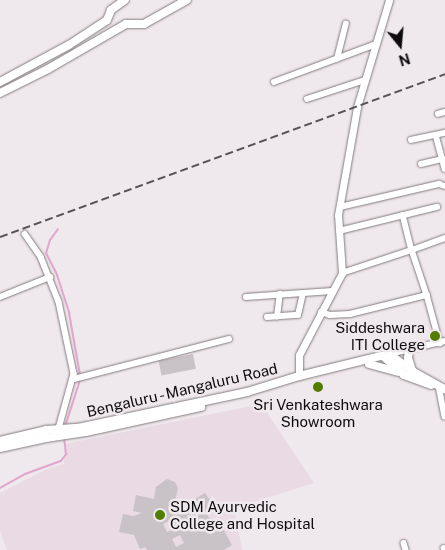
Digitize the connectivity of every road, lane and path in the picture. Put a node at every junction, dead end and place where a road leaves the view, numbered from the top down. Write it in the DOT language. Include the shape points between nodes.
graph roads {
  1 [pos="125,0"];
  2 [pos="187,0"];
  3 [pos="389,0"];
  4 [pos="346,24"];
  5 [pos="376,44"];
  6 [pos="337,59"];
  7 [pos="365,80"];
  8 [pos="0,82"];
  9 [pos="274,82"];
  10 [pos="0,93"];
  11 [pos="307,99"];
  12 [pos="445,133"];
  13 [pos="436,135"];
  14 [pos="410,140"];
  15 [pos="442,158"];
  16 [pos="421,164"];
  17 [pos="445,170"];
  18 [pos="445,186"];
  19 [pos="340,207"];
  20 [pos="437,207"];
  21 [pos="403,215"];
  22 [pos="339,231"];
  23 [pos="25,234"];
  24 [pos="445,238"];
  25 [pos="412,250"];
  26 [pos="342,273"];
  27 [pos="50,277"];
  28 [pos="332,292"];
  29 [pos="280,294"];
  30 [pos="303,294"];
  31 [pos="427,295"];
  32 [pos="0,297"];
  33 [pos="246,297"];
  34 [pos="320,312"];
  35 [pos="267,317"];
  36 [pos="277,317"];
  37 [pos="229,338"];
  38 [pos="442,342"];
  39 [pos="409,350"];
  40 [pos="390,356"];
  41 [pos="369,364"];
  42 [pos="412,371"];
  43 [pos="400,372"];
  44 [pos="299,376"];
  45 [pos="74,379"];
  46 [pos="440,387"];
  47 [pos="445,416"];
  48 [pos="61,431"];
  49 [pos="72,431"];
  50 [pos="0,441"];
  51 [pos="0,448"];
  52 [pos="404,543"];
  53 [pos="406,550"];
  1 -- 8 [label="highway" via="111,10 107,20 69,45"];
  2 -- 10 [label="highway" via="144,24 126,24"];
  3 -- 5 [label="main road"];
  4 -- 6 [label="street"];
  5 -- 6 [label="street"];
  5 -- 7 [label="main road"];
  6 -- 9 [label="street"];
  7 -- 11 [label="street"];
  7 -- 19 [label="main road"];
  12 -- 13 [label="street"];
  13 -- 14 [label="street"];
  13 -- 15 [label="street"];
  15 -- 16 [label="street"];
  15 -- 17 [label="street"];
  18 -- 19 [label="street" via="439,184"];
  19 -- 22 [label="main road"];
  20 -- 21 [label="street"];
  21 -- 22 [label="street"];
  21 -- 25 [label="street"];
  22 -- 26 [label="main road"];
  23 -- 27 [label="street" via="34,244"];
  24 -- 25 [label="street"];
  25 -- 26 [label="street"];
  25 -- 31 [label="street"];
  26 -- 28 [label="main road"];
  27 -- 32 [label="street"];
  27 -- 45 [label="street" via="59,302"];
  28 -- 30 [label="street"];
  28 -- 34 [label="main road"];
  29 -- 30 [label="street"];
  29 -- 33 [label="street"];
  29 -- 36 [label="street"];
  30 -- 36 [label="street" via="298,315"];
  31 -- 34 [label="street" via="350,314"];
  31 -- 38 [label="street"];
  34 -- 44 [label="main road" via="300,355"];
  35 -- 36 [label="street"];
  37 -- 45 [label="street"];
  38 -- 39 [label="street, Bengaluru - Mangaluru Road"];
  39 -- 40 [label="street, Bengaluru - Mangaluru Road"];
  39 -- 42 [label="highway"];
  40 -- 41 [label="highway"];
  40 -- 42 [label="highway"];
  40 -- 43 [label="highway"];
  40 -- 44 [label="highway, Bengaluru - Mangaluru Road"];
  41 -- 43 [label="highway"];
  41 -- 49 [label="highway" via="241,398"];
  42 -- 46 [label="highway"];
  43 -- 46 [label="highway"];
  44 -- 49 [label="highway, Bengaluru - Mangaluru Road" via="246,392"];
  45 -- 48 [label="street"];
  46 -- 47 [label="street"];
  48 -- 49 [label="highway, Bengaluru - Mangaluru Road"];
  48 -- 50 [label="highway, Bengaluru - Mangaluru Road"];
  48 -- 51 [label="highway"];
  52 -- 53 [label="street"];
}
